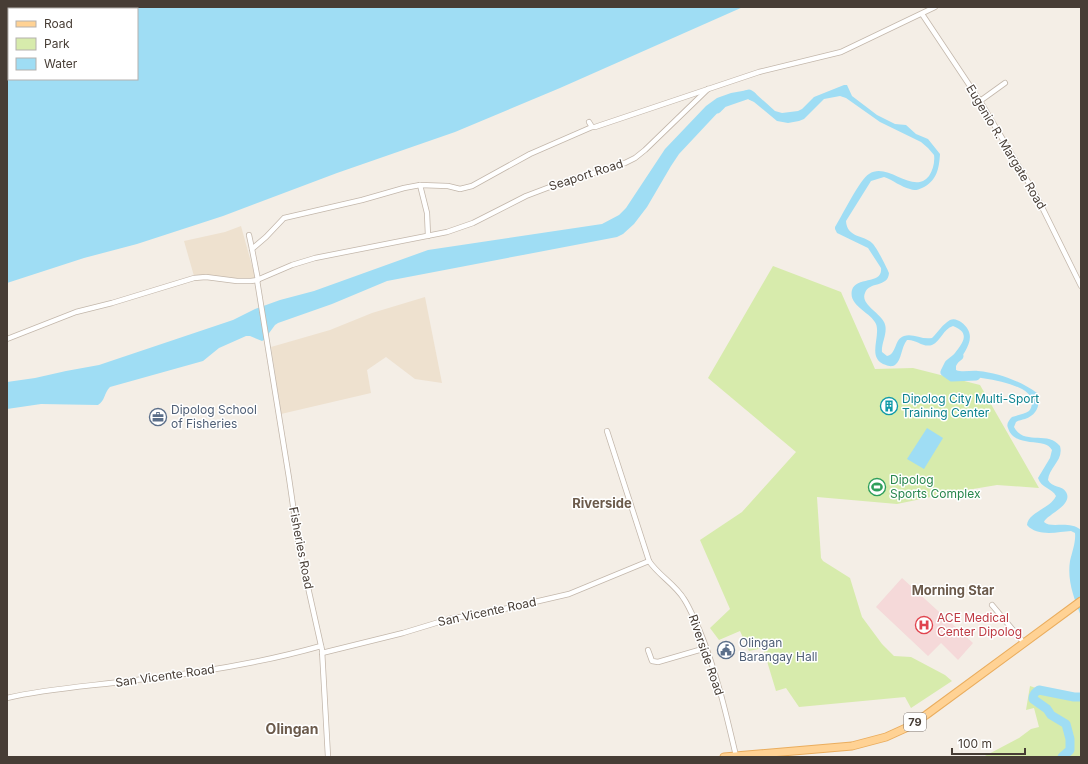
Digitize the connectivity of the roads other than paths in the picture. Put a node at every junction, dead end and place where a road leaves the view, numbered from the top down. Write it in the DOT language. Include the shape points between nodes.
graph roads {
  1 [pos="935,7"];
  2 [pos="922,14"];
  3 [pos="1005,83"];
  4 [pos="708,88"];
  5 [pos="980,100"];
  6 [pos="589,122"];
  7 [pos="592,127"];
  8 [pos="420,185"];
  9 [pos="249,235"];
  10 [pos="428,236"];
  11 [pos="252,249"];
  12 [pos="257,280"];
  13 [pos="1080,283"];
  14 [pos="7,339"];
  15 [pos="607,431"];
  16 [pos="649,561"];
  17 [pos="1081,601"];
  18 [pos="992,606"];
  19 [pos="1024,643"];
  20 [pos="321,646"];
  21 [pos="706,648"];
  22 [pos="648,650"];
  23 [pos="322,653"];
  24 [pos="7,698"];
  25 [pos="736,756"];
  26 [pos="328,757"];
  27 [pos="724,757"];
  1 -- 2 [label="street, Seaport Road"];
  2 -- 4 [label="street, Seaport Road" via="841,52 759,72"];
  2 -- 5 [label="street, Eugenio R. Margate Road"];
  3 -- 5 [label="street"];
  4 -- 7 [label="street"];
  4 -- 10 [label="street, Seaport Road" via="645,150 624,164 562,182 526,196 473,223"];
  5 -- 13 [label="street, Eugenio R. Margate Road" via="1037,197"];
  6 -- 7 [label="street"];
  7 -- 8 [label="street" via="530,154 472,186 460,189"];
  8 -- 10 [label="street" via="427,213"];
  8 -- 11 [label="street" via="284,218"];
  9 -- 11 [label="street, Fisheries Road"];
  10 -- 12 [label="street, Seaport Road" via="315,258"];
  11 -- 12 [label="street, Fisheries Road"];
  12 -- 14 [label="street" via="245,282 194,278 70,314"];
  12 -- 20 [label="street, Fisheries Road" via="299,547"];
  15 -- 16 [label="street, Riverside Road"];
  16 -- 21 [label="street, Riverside Road" via="684,598"];
  16 -- 23 [label="street, San Vicente Road" via="569,594 449,619"];
  17 -- 19 [label="main road, 79"];
  18 -- 19 [label="street"];
  19 -- 25 [label="main road, 79" via="926,715 886,737 841,748"];
  20 -- 23 [label="street, Fisheries Road"];
  20 -- 24 [label="street, San Vicente Road" via="221,668 51,689"];
  21 -- 22 [label="street" via="658,662 652,661"];
  21 -- 25 [label="street, Riverside Road"];
  23 -- 26 [label="street, Fisheries Road"];
  25 -- 27 [label="main road, 79"];
}
